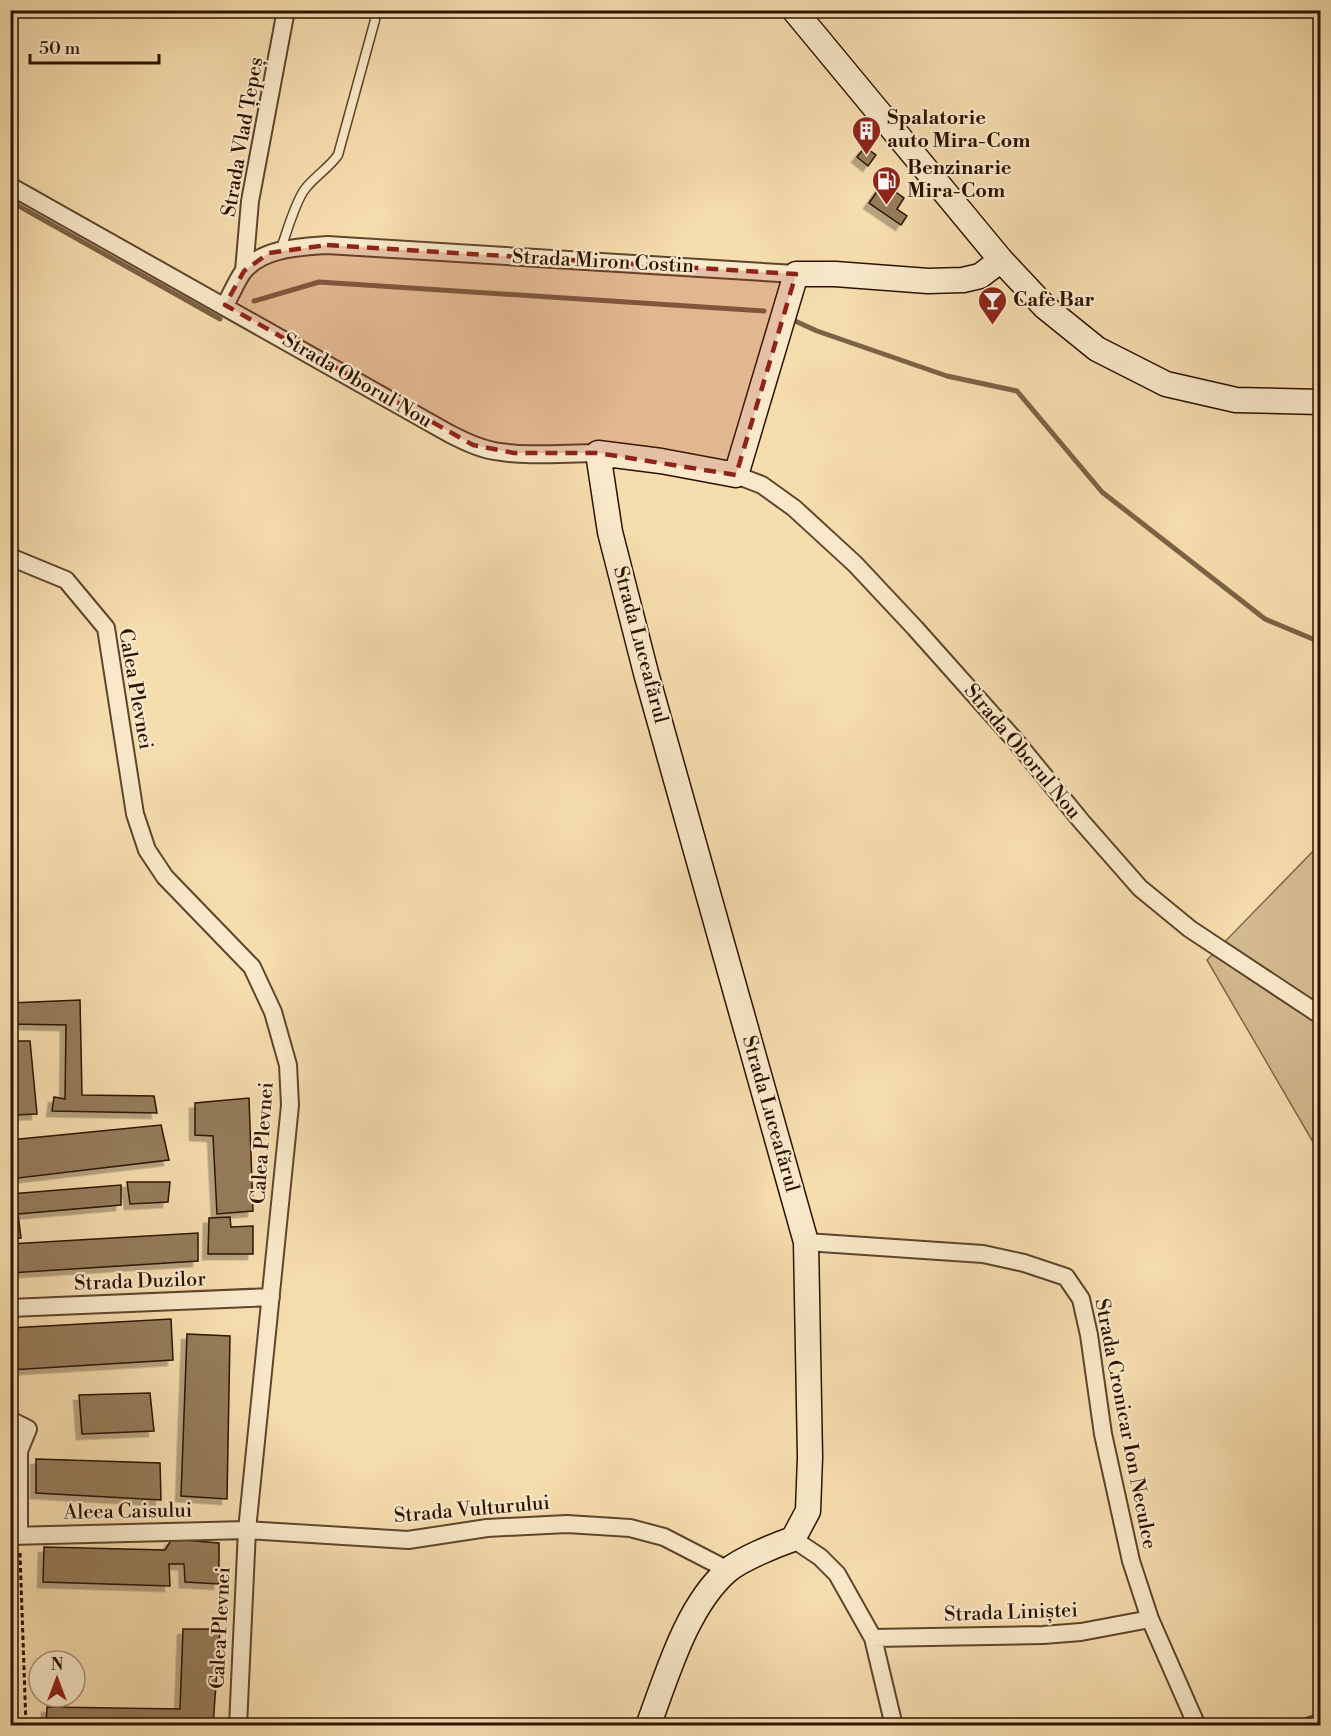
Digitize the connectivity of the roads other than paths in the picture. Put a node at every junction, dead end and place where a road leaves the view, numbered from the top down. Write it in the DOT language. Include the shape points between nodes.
graph roads {
  1 [pos="286,10"];
  2 [pos="373,10"];
  3 [pos="794,10"];
  4 [pos="10,186"];
  5 [pos="279,251"];
  6 [pos="1002,260"];
  7 [pos="244,271"];
  8 [pos="796,274"];
  9 [pos="225,305"];
  10 [pos="1320,402"];
  11 [pos="598,453"];
  12 [pos="736,475"];
  13 [pos="10,557"];
  14 [pos="1320,1015"];
  15 [pos="806,1242"];
  16 [pos="271,1298"];
  17 [pos="10,1308"];
  18 [pos="10,1420"];
  19 [pos="247,1530"];
  20 [pos="15,1536"];
  21 [pos="794,1539"];
  22 [pos="728,1570"];
  23 [pos="1150,1619"];
  24 [pos="873,1638"];
  25 [pos="1320,1723"];
  26 [pos="238,1725"];
  27 [pos="648,1725"];
  28 [pos="894,1725"];
  29 [pos="1197,1725"];
  30 [pos="1310,1725"];
  1 -- 7 [label="street, Strada Vlad Țepeș" via="250,201"];
  2 -- 5 [label="lane" via="375,20 338,155 303,191"];
  3 -- 6 [label="street"];
  4 -- 9 [label="street, Strada Oborul Nou"];
  5 -- 7 [label="street, Strada Miron Costin" via="269,253"];
  5 -- 8 [label="street, Strada Miron Costin" via="327,245"];
  6 -- 8 [label="street, Strada Miron Costin" via="980,276 963,280"];
  6 -- 10 [label="street" via="1045,307 1097,350 1166,384 1236,400"];
  7 -- 9 [label="street, Strada Miron Costin"];
  8 -- 12 [label="street"];
  9 -- 11 [label="street, Strada Oborul Nou" via="473,445 514,453"];
  11 -- 12 [label="street, Strada Oborul Nou" via="661,460"];
  11 -- 15 [label="street, Strada Luceafărul" via="610,532 646,673"];
  12 -- 14 [label="street, Strada Oborul Nou" via="762,484 855,564 1014,740 1140,888 1190,929"];
  13 -- 16 [label="street, Calea Plevnei" via="66,580 106,628 135,814 147,850 165,877 252,967 273,1012 288,1065 290,1106"];
  15 -- 21 [label="street, Strada Luceafărul" via="808,1511"];
  15 -- 23 [label="street, Strada Cronicar Ion Neculce" via="983,1254 1066,1277 1081,1299 1103,1434 1131,1561"];
  16 -- 17 [label="street, Strada Duzilor"];
  16 -- 19 [label="street, Calea Plevnei"];
  18 -- 20 [label="street" via="28,1429 19,1451"];
  19 -- 20 [label="street, Aleea Caisului"];
  19 -- 22 [label="street, Strada Vulturului" via="408,1540 487,1527 567,1524 630,1528 664,1537"];
  19 -- 26 [label="street, Calea Plevnei"];
  21 -- 22 [label="street"];
  21 -- 24 [label="street" via="837,1574"];
  22 -- 27 [label="street" via="701,1602"];
  23 -- 24 [label="street, Strada Liniștei" via="1043,1635"];
  23 -- 29 [label="street, Strada Cronicar Ion Neculce"];
  24 -- 28 [label="street"];
  25 -- 30 [label="street"];
}
